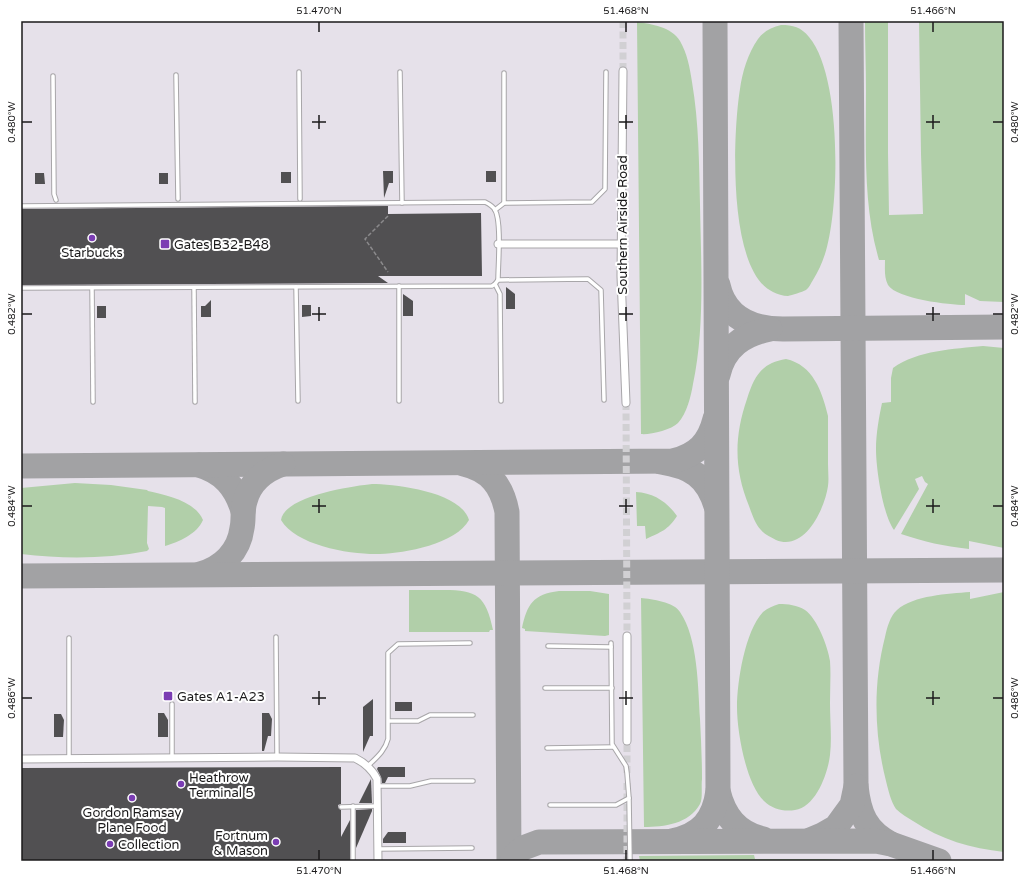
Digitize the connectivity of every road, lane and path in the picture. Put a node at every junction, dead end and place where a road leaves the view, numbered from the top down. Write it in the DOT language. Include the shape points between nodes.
graph roads {
  1 [pos="623,71"];
  2 [pos="299,72"];
  3 [pos="400,72"];
  4 [pos="606,72"];
  5 [pos="504,73"];
  6 [pos="176,75"];
  7 [pos="54,76"];
  8 [pos="178,199"];
  9 [pos="300,199"];
  10 [pos="56,200"];
  11 [pos="402,203"];
  12 [pos="504,203"];
  13 [pos="21,206"];
  14 [pos="495,210"];
  15 [pos="388,216"];
  16 [pos="498,244"];
  17 [pos="621,244"];
  18 [pos="388,272"];
  19 [pos="498,280"];
  20 [pos="495,284"];
  21 [pos="399,286"];
  22 [pos="296,287"];
  23 [pos="21,288"];
  24 [pos="92,288"];
  25 [pos="194,288"];
  26 [pos="604,400"];
  27 [pos="298,401"];
  28 [pos="399,401"];
  29 [pos="501,401"];
  30 [pos="93,402"];
  31 [pos="195,402"];
  32 [pos="626,403"];
  33 [pos="627,636"];
  34 [pos="276,637"];
  35 [pos="69,638"];
  36 [pos="470,643"];
  37 [pos="548,646"];
  38 [pos="545,688"];
  39 [pos="612,688"];
  40 [pos="172,704"];
  41 [pos="473,715"];
  42 [pos="389,721"];
  43 [pos="627,741"];
  44 [pos="614,746"];
  45 [pos="547,748"];
  46 [pos="277,757"];
  47 [pos="172,758"];
  48 [pos="21,759"];
  49 [pos="69,759"];
  50 [pos="368,766"];
  51 [pos="473,781"];
  52 [pos="377,786"];
  53 [pos="629,798"];
  54 [pos="550,805"];
  55 [pos="341,806"];
  56 [pos="353,806"];
  57 [pos="378,806"];
  58 [pos="472,848"];
  59 [pos="378,849"];
  60 [pos="353,861"];
  61 [pos="378,861"];
  62 [pos="630,861"];
  1 -- 17 [label="street, Southern Airside Road"];
  2 -- 9 [label="lane"];
  3 -- 11 [label="lane"];
  4 -- 12 [label="lane" via="605,189 592,202"];
  5 -- 12 [label="lane"];
  6 -- 8 [label="lane"];
  7 -- 10 [label="lane"];
  11 -- 13 [label="lane"];
  11 -- 14 [label="lane" via="485,202"];
  12 -- 14 [label="lane"];
  14 -- 16 [label="lane" via="498,220"];
  15 -- 18 [label="path" via="365,238"];
  16 -- 17 [label="street"];
  16 -- 19 [label="lane"];
  17 -- 32 [label="street, Southern Airside Road" via="620,276"];
  19 -- 20 [label="lane"];
  19 -- 26 [label="lane" via="588,279 601,290"];
  20 -- 21 [label="lane"];
  20 -- 29 [label="lane" via="500,294"];
  21 -- 22 [label="lane"];
  21 -- 28 [label="lane"];
  22 -- 25 [label="lane"];
  22 -- 27 [label="lane"];
  23 -- 24 [label="lane"];
  24 -- 25 [label="lane"];
  24 -- 30 [label="lane"];
  25 -- 31 [label="lane"];
  33 -- 43 [label="street"];
  34 -- 46 [label="lane"];
  35 -- 49 [label="lane"];
  36 -- 42 [label="lane" via="398,644 393,648 388,653"];
  37 -- 39 [label="lane" via="611,645"];
  38 -- 39 [label="lane"];
  39 -- 44 [label="lane"];
  40 -- 47 [label="lane"];
  41 -- 42 [label="lane" via="430,715 418,721"];
  42 -- 50 [label="lane" via="387,744"];
  44 -- 45 [label="lane"];
  44 -- 53 [label="lane" via="626,766"];
  46 -- 47 [label="street"];
  46 -- 50 [label="street" via="349,757"];
  47 -- 49 [label="street"];
  48 -- 49 [label="street"];
  50 -- 52 [label="street" via="376,777"];
  51 -- 52 [label="lane" via="431,781 410,786"];
  52 -- 57 [label="street"];
  53 -- 54 [label="lane" via="616,805"];
  53 -- 62 [label="lane"];
  55 -- 56 [label="lane"];
  56 -- 57 [label="lane"];
  56 -- 60 [label="lane"];
  57 -- 59 [label="street"];
  58 -- 59 [label="lane"];
  59 -- 61 [label="street"];
}
